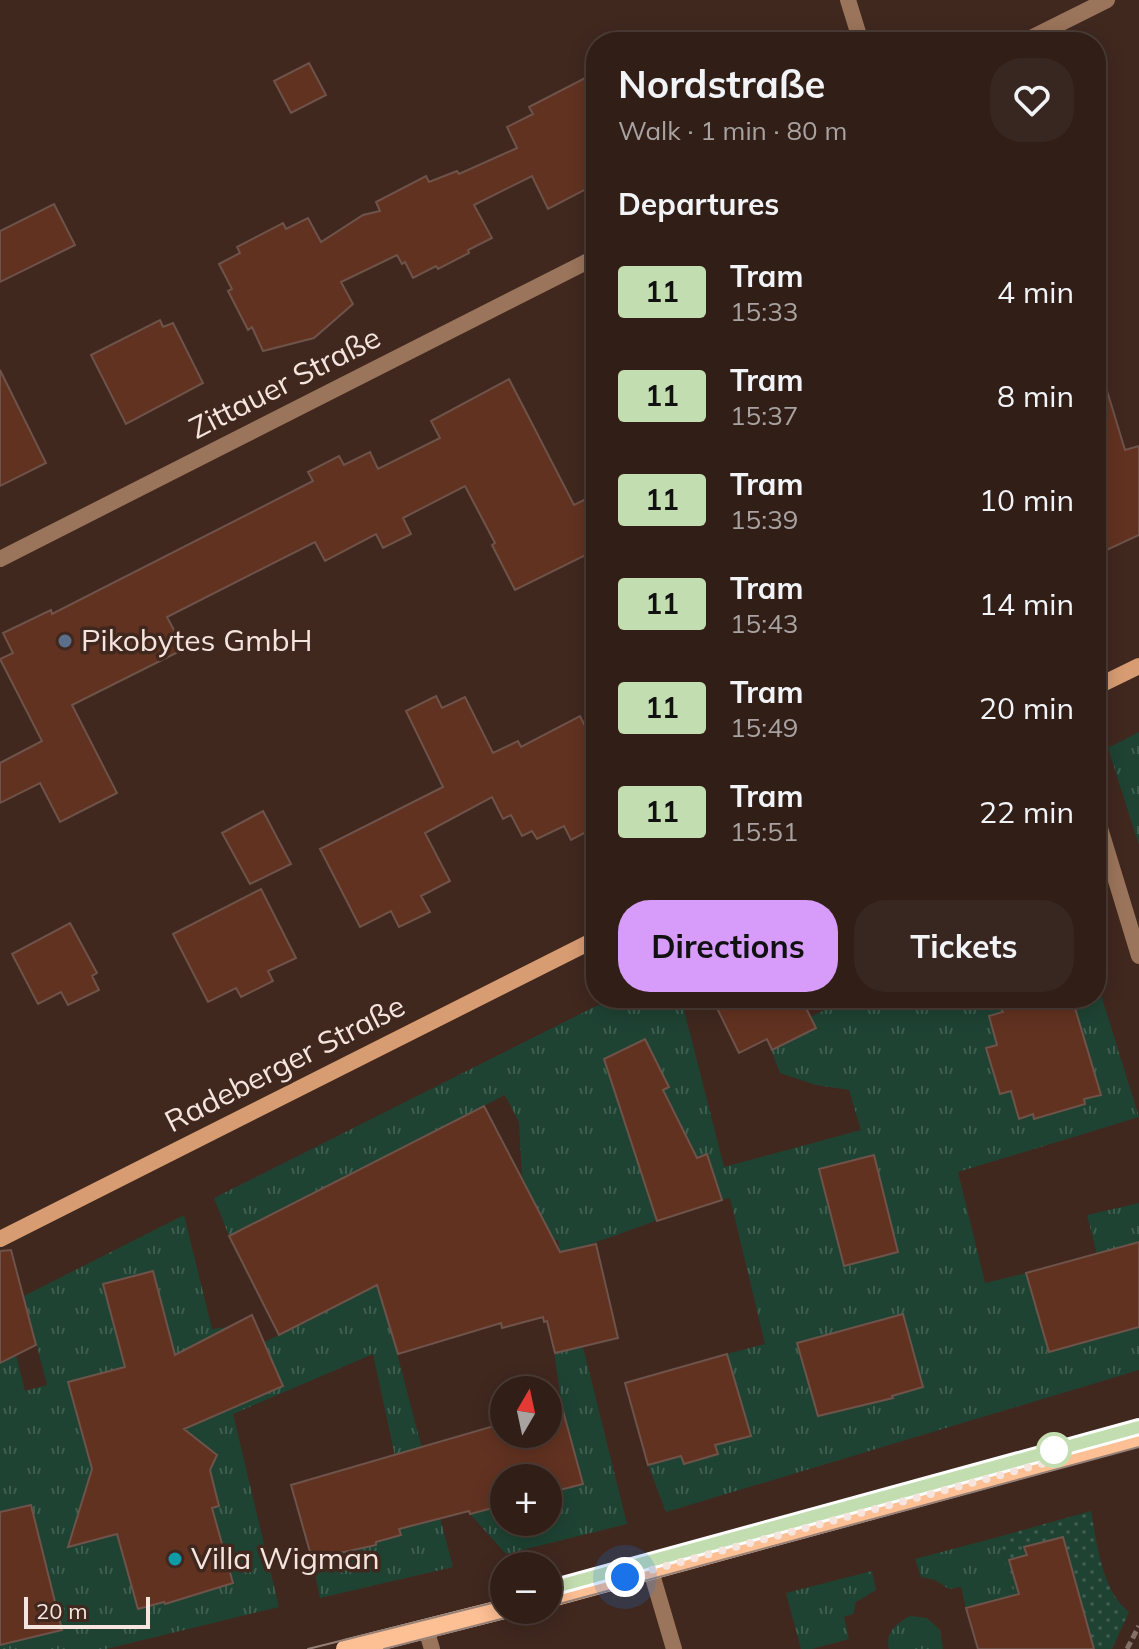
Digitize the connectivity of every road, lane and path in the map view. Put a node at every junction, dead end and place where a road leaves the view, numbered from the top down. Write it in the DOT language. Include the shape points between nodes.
graph roads {
  1 [pos="848,0"];
  2 [pos="1107,0"];
  3 [pos="858,32"];
  4 [pos="1043,32"];
  5 [pos="586,262"];
  6 [pos="0,559"];
  7 [pos="1139,666"];
  8 [pos="1106,682"];
  9 [pos="1106,848"];
  10 [pos="586,944"];
  11 [pos="1139,956"];
  12 [pos="0,1239"];
  13 [pos="1139,1437"];
  14 [pos="651,1571"];
  15 [pos="562,1594"];
  16 [pos="490,1613"];
  17 [pos="1139,1626"];
  18 [pos="426,1629"];
  19 [pos="346,1649"];
  20 [pos="432,1649"];
  21 [pos="674,1649"];
  22 [pos="1127,1649"];
  1 -- 3 [label="street"];
  2 -- 4 [label="street"];
  5 -- 6 [label="street, Zittauer Straße"];
  7 -- 8 [label="street"];
  9 -- 11 [label="street"];
  10 -- 12 [label="street, Radeberger Straße"];
  13 -- 14 [label="main road"];
  14 -- 15 [label="main road"];
  14 -- 21 [label="street"];
  16 -- 18 [label="main road"];
  17 -- 22 [label="path"];
  18 -- 19 [label="main road"];
  18 -- 20 [label="street"];
}
